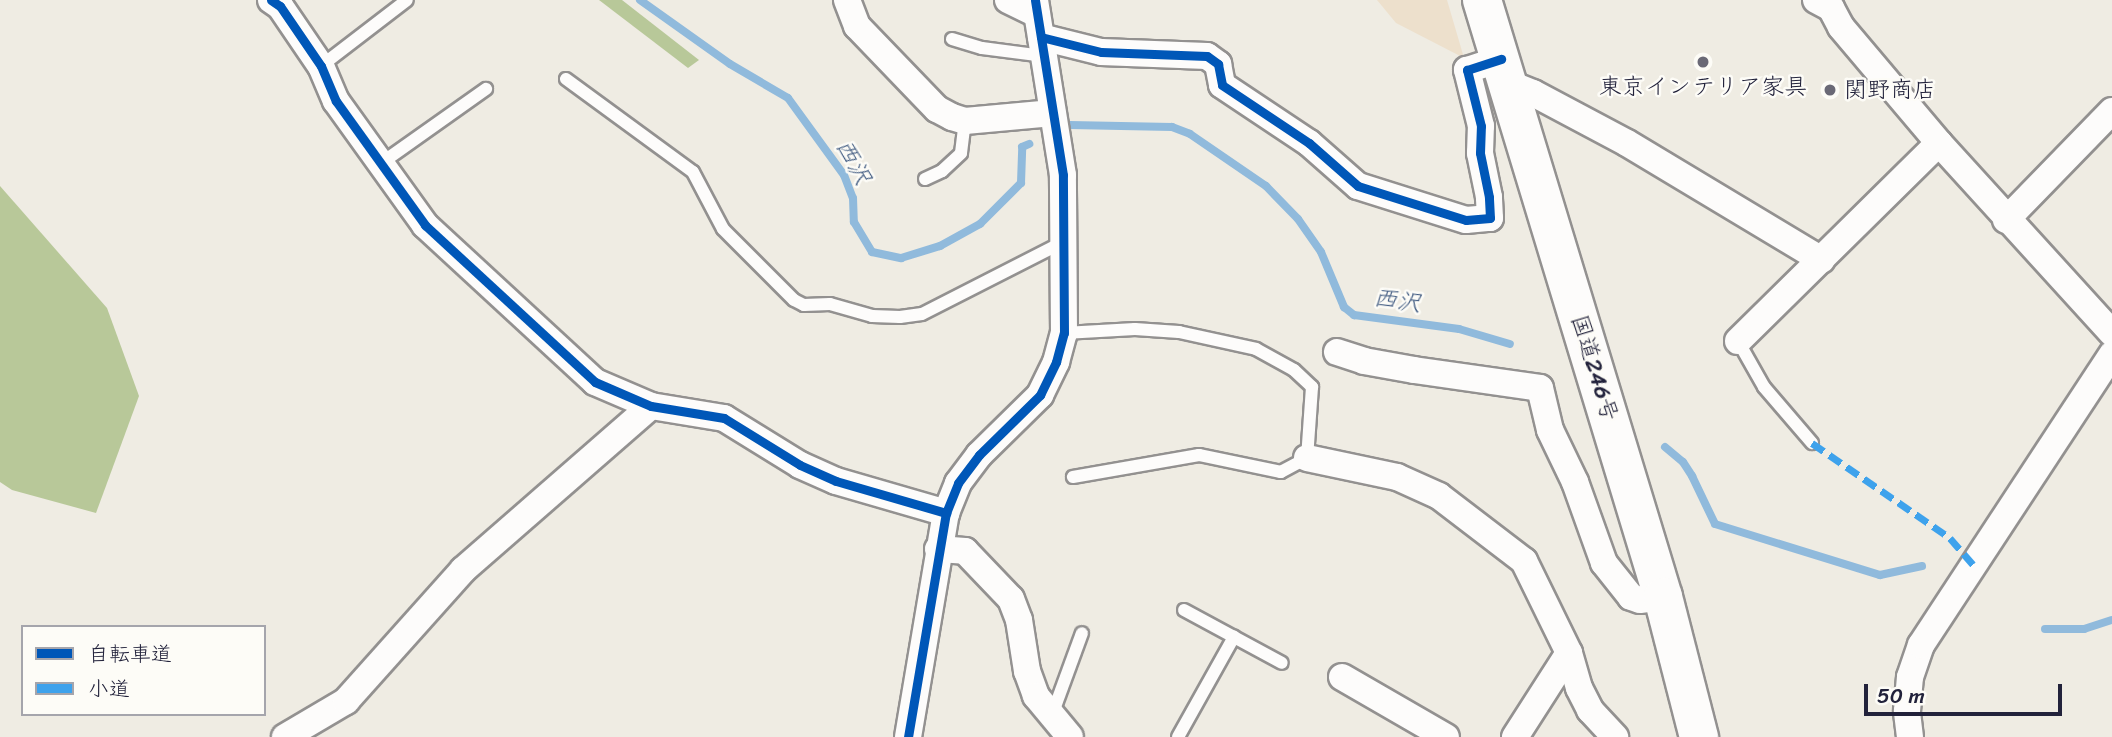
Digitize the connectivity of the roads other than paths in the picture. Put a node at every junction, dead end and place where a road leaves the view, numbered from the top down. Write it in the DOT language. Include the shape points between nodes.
graph roads {
  1 [pos="271,0"];
  2 [pos="407,0"];
  3 [pos="847,0"];
  4 [pos="1008,0"];
  5 [pos="1482,0"];
  6 [pos="1826,3"];
  7 [pos="1039,27"];
  8 [pos="953,39"];
  9 [pos="321,66"];
  10 [pos="1504,71"];
  11 [pos="566,79"];
  12 [pos="486,89"];
  13 [pos="2112,111"];
  14 [pos="1053,113"];
  15 [pos="965,121"];
  16 [pos="1938,143"];
  17 [pos="380,164"];
  18 [pos="925,179"];
  19 [pos="2006,220"];
  20 [pos="1066,241"];
  21 [pos="1822,260"];
  22 [pos="1064,333"];
  23 [pos="2112,333"];
  24 [pos="1738,341"];
  25 [pos="1337,352"];
  26 [pos="2112,354"];
  27 [pos="651,406"];
  28 [pos="1812,443"];
  29 [pos="1307,458"];
  30 [pos="1073,477"];
  31 [pos="946,513"];
  32 [pos="938,549"];
  33 [pos="1663,597"];
  34 [pos="1184,610"];
  35 [pos="1082,633"];
  36 [pos="1234,637"];
  37 [pos="1569,653"];
  38 [pos="1282,663"];
  39 [pos="1342,677"];
  40 [pos="1052,716"];
  41 [pos="285,737"];
  42 [pos="908,737"];
  43 [pos="1070,737"];
  44 [pos="1178,737"];
  45 [pos="1446,737"];
  46 [pos="1515,737"];
  47 [pos="1615,737"];
  48 [pos="1699,737"];
  49 [pos="1910,737"];
  1 -- 9 [label="street" via="280,6"];
  2 -- 9 [label="lane"];
  3 -- 15 [label="street" via="857,26 904,76 937,109"];
  4 -- 7 [label="street"];
  5 -- 10 [label="highway, 国道246号"];
  6 -- 16 [label="street"];
  7 -- 8 [label="lane" via="982,48"];
  7 -- 10 [label="street" via="1101,52 1207,56 1218,64 1222,85 1309,143 1359,186 1465,220 1489,218 1481,126 1467,70"];
  7 -- 14 [label="street"];
  9 -- 17 [label="street" via="336,101"];
  10 -- 21 [label="street"];
  10 -- 33 [label="highway, 国道246号"];
  11 -- 20 [label="lane" via="693,172 723,229 804,305 830,304 872,316 922,314"];
  12 -- 17 [label="lane"];
  13 -- 19 [label="street"];
  14 -- 15 [label="street"];
  14 -- 20 [label="street" via="1063,175"];
  15 -- 18 [label="lane" via="961,152 942,171"];
  16 -- 19 [label="street"];
  16 -- 21 [label="street"];
  17 -- 27 [label="street" via="425,225 595,382"];
  19 -- 23 [label="street"];
  20 -- 22 [label="street"];
  21 -- 24 [label="street"];
  22 -- 29 [label="lane" via="1179,332 1256,349 1294,370 1312,387"];
  22 -- 31 [label="street" via="1040,395 979,455 958,483"];
  24 -- 28 [label="lane" via="1763,387"];
  25 -- 33 [label="street" via="1402,368 1540,388 1550,429 1604,563 1631,597"];
  26 -- 49 [label="street" via="1921,645 1910,677"];
  27 -- 31 [label="street" via="724,418 800,465 836,481"];
  27 -- 41 [label="street" via="463,570 346,701"];
  29 -- 30 [label="lane" via="1281,472 1199,455"];
  29 -- 37 [label="street" via="1397,477 1439,496 1482,528 1524,561"];
  31 -- 32 [label="street"];
  32 -- 40 [label="street" via="965,551 1011,600 1027,671 1036,696"];
  32 -- 42 [label="street"];
  33 -- 48 [label="highway, 国道246号"];
  34 -- 36 [label="lane"];
  35 -- 40 [label="lane"];
  36 -- 38 [label="lane"];
  36 -- 44 [label="lane"];
  37 -- 46 [label="street"];
  37 -- 47 [label="street" via="1590,710"];
  39 -- 45 [label="street"];
  40 -- 43 [label="street"];
}
